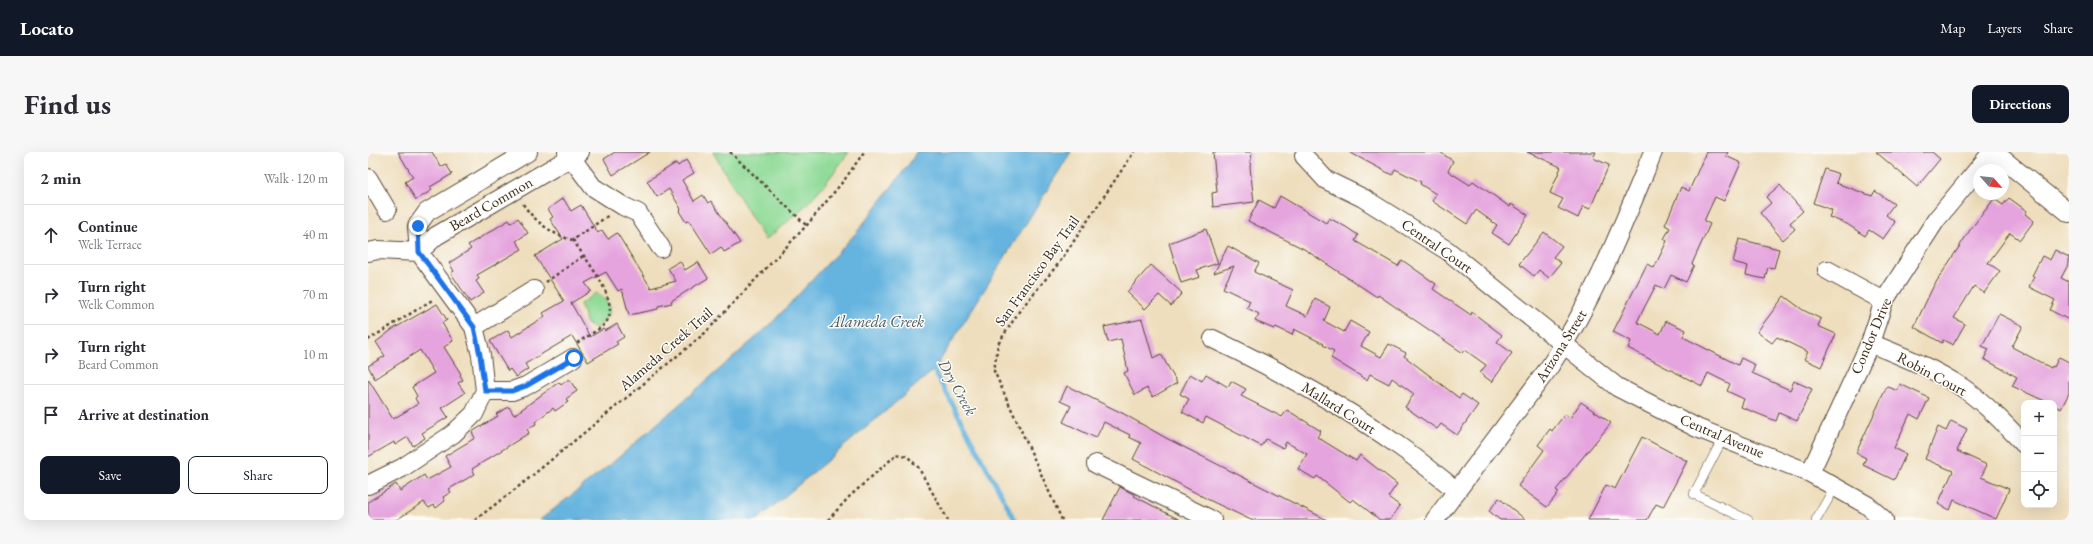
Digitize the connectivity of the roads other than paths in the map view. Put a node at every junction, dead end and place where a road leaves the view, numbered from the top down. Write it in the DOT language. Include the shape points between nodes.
graph roads {
  1 [pos="528,152"];
  2 [pos="1653,152"];
  3 [pos="1993,152"];
  4 [pos="572,154"];
  5 [pos="1304,156"];
  6 [pos="368,178"];
  7 [pos="387,210"];
  8 [pos="2069,213"];
  9 [pos="661,248"];
  10 [pos="368,252"];
  11 [pos="419,252"];
  12 [pos="1827,270"];
  13 [pos="534,290"];
  14 [pos="1884,301"];
  15 [pos="474,327"];
  16 [pos="1213,339"];
  17 [pos="1870,343"];
  18 [pos="1564,345"];
  19 [pos="574,358"];
  20 [pos="485,391"];
  21 [pos="1723,438"];
  22 [pos="2021,441"];
  23 [pos="1096,464"];
  24 [pos="1810,473"];
  25 [pos="368,485"];
  26 [pos="1834,487"];
  27 [pos="1457,491"];
  28 [pos="1212,520"];
  29 [pos="1434,520"];
  30 [pos="1748,520"];
  31 [pos="1816,520"];
  32 [pos="1884,520"];
  1 -- 11 [label="street, Beard Common" via="427,212 418,226"];
  2 -- 18 [label="street, Arizona Street" via="1606,266"];
  3 -- 8 [label="street"];
  3 -- 14 [label="street, Condor Drive" via="1936,220"];
  4 -- 9 [label="street" via="593,187 638,213"];
  4 -- 11 [label="street, Beard Common" via="436,236"];
  5 -- 18 [label="street, Central Court" via="1326,180 1364,198 1448,250"];
  6 -- 7 [label="street"];
  10 -- 11 [label="street"];
  11 -- 15 [label="street"];
  12 -- 14 [label="street"];
  13 -- 15 [label="street"];
  14 -- 17 [label="street, Condor Drive"];
  15 -- 20 [label="street"];
  16 -- 27 [label="street, Mallard Court" via="1264,363 1324,397 1398,445"];
  17 -- 22 [label="street, Robin Court" via="1924,366 1964,388"];
  17 -- 24 [label="street, Condor Drive"];
  18 -- 21 [label="street, Central Avenue" via="1617,387 1697,428"];
  18 -- 27 [label="street, Arizona Street"];
  19 -- 20 [label="street" via="526,386 512,391"];
  20 -- 25 [label="street" via="474,414 453,434 402,468"];
  21 -- 24 [label="street, Central Avenue"];
  21 -- 30 [label="lane" via="1694,494"];
  23 -- 28 [label="street"];
  24 -- 26 [label="street, Central Avenue"];
  26 -- 31 [label="lane"];
  26 -- 32 [label="street, Central Avenue" via="1867,505"];
  27 -- 29 [label="street, Arizona Street"];
}
